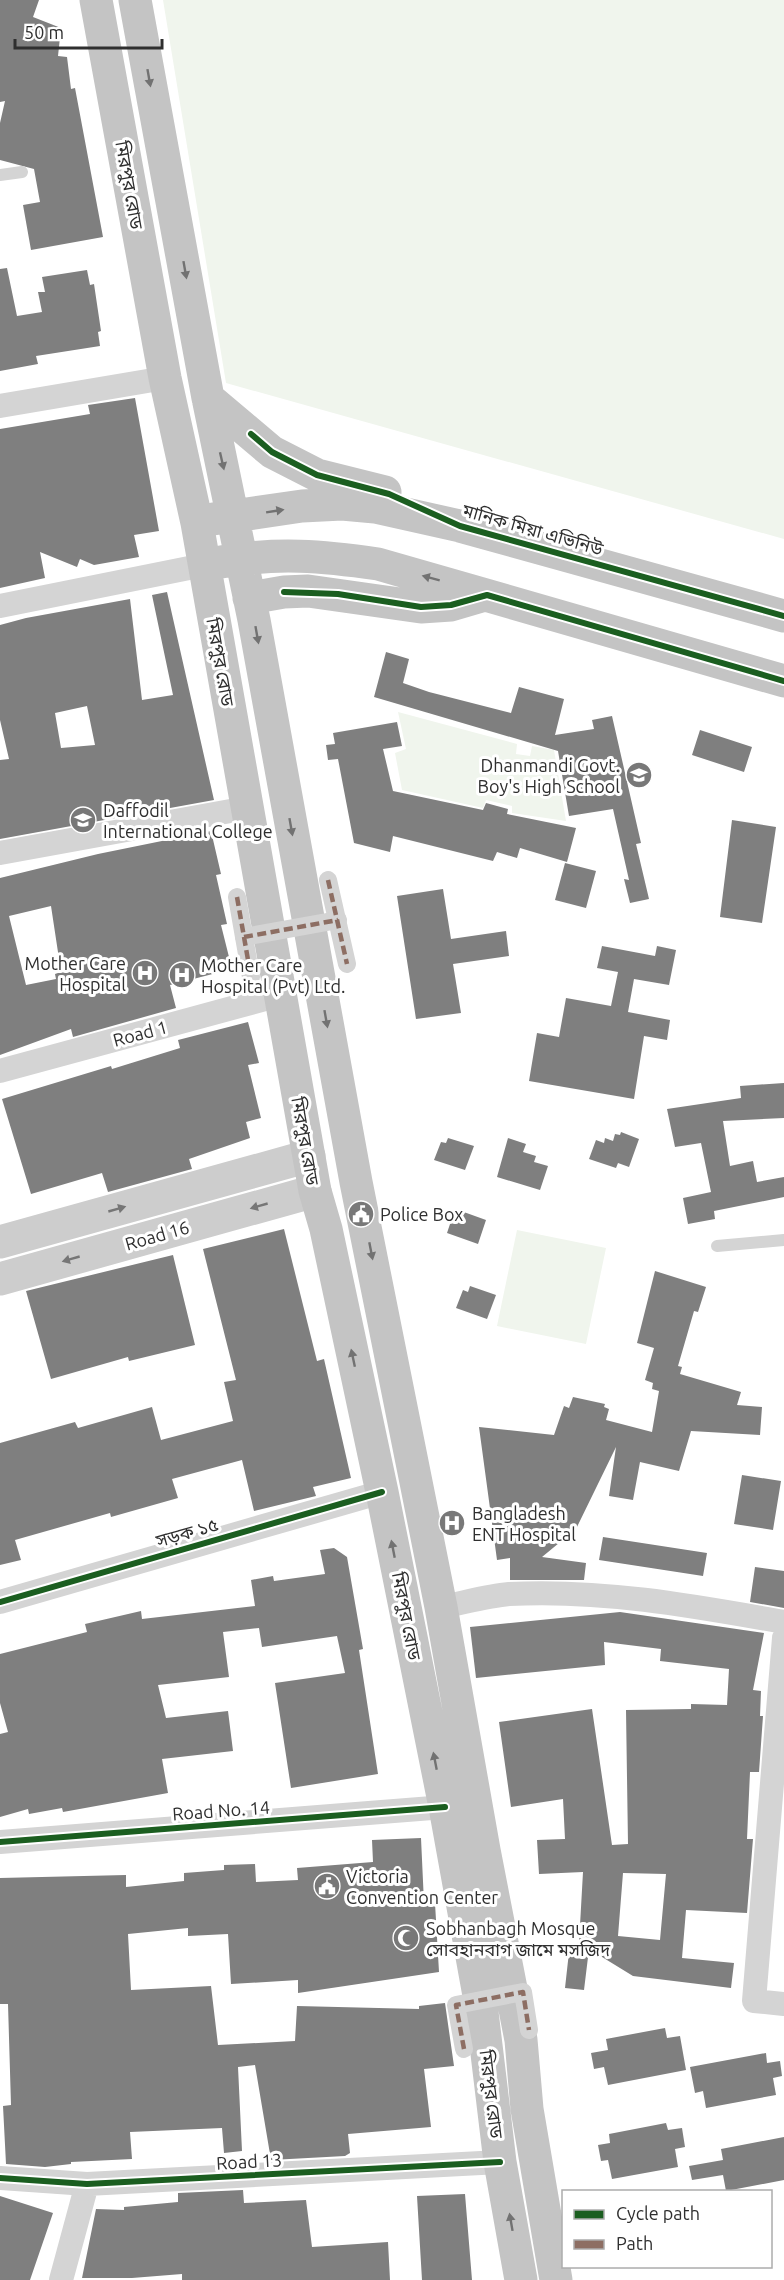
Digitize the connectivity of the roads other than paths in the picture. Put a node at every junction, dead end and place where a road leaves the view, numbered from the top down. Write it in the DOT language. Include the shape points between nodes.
graph roads {
  1 [pos="96,0"];
  2 [pos="135,0"];
  3 [pos="22,172"];
  4 [pos="0,175"];
  5 [pos="165,378"];
  6 [pos="208,398"];
  7 [pos="0,406"];
  8 [pos="234,515"];
  9 [pos="197,523"];
  10 [pos="460,526"];
  11 [pos="242,558"];
  12 [pos="204,565"];
  13 [pos="487,595"];
  14 [pos="249,598"];
  15 [pos="0,606"];
  16 [pos="784,616"];
  17 [pos="784,681"];
  18 [pos="247,808"];
  19 [pos="0,853"];
  20 [pos="328,880"];
  21 [pos="237,897"];
  22 [pos="338,920"];
  23 [pos="244,937"];
  24 [pos="347,964"];
  25 [pos="251,977"];
  26 [pos="280,995"];
  27 [pos="0,1071"];
  28 [pos="309,1156"];
  29 [pos="356,1182"];
  30 [pos="315,1191"];
  31 [pos="784,1240"];
  32 [pos="0,1242"];
  33 [pos="717,1246"];
  34 [pos="0,1279"];
  35 [pos="382,1492"];
  36 [pos="0,1602"];
  37 [pos="441,1607"];
  38 [pos="784,1622"];
  39 [pos="784,1638"];
  40 [pos="445,1807"];
  41 [pos="0,1842"];
  42 [pos="468,1852"];
  43 [pos="784,2004"];
  44 [pos="529,2030"];
  45 [pos="464,2049"];
  46 [pos="500,2162"];
  47 [pos="0,2178"];
  48 [pos="87,2184"];
  49 [pos="61,2280"];
  50 [pos="521,2280"];
  51 [pos="556,2280"];
  1 -- 5 [label="highway, মিরপুর রোড"];
  2 -- 6 [label="highway, মিরপুর রোড, one-way"];
  3 -- 4 [label="lane"];
  5 -- 7 [label="street"];
  5 -- 9 [label="highway, মিরপুর রোড"];
  6 -- 8 [label="highway, মিরপুর রোড, one-way"];
  6 -- 10 [label="highway, মানিক মিয়া এভিনিউ" via="272,452 317,475 389,494"];
  8 -- 9 [label="highway, মানিক মিয়া এভিনিউ"];
  8 -- 10 [label="highway, মানিক মিয়া এভিনিউ, one-way" via="342,504 375,507"];
  8 -- 11 [label="highway, মিরপুর রোড"];
  9 -- 12 [label="highway, মিরপুর রোড"];
  10 -- 16 [label="highway, মানিক মিয়া এভিনিউ"];
  11 -- 12 [label="highway"];
  13 -- 11 [label="highway, one-way" via="378,564 328,556"];
  11 -- 14 [label="highway, মিরপুর রোড"];
  12 -- 15 [label="street"];
  12 -- 18 [label="highway, মিরপুর রোড"];
  13 -- 14 [label="highway" via="451,605 421,607 309,591"];
  13 -- 17 [label="highway"];
  14 -- 29 [label="highway, মিরপুর রোড, one-way"];
  18 -- 19 [label="street"];
  18 -- 26 [label="highway, মিরপুর রোড"];
  20 -- 22 [label="street"];
  21 -- 23 [label="street"];
  22 -- 23 [label="street, bridge"];
  22 -- 24 [label="street"];
  23 -- 25 [label="street"];
  26 -- 27 [label="street, Road 1"];
  26 -- 28 [label="highway, মিরপুর রোড"];
  28 -- 30 [label="highway, মিরপুর রোড"];
  32 -- 28 [label="main road, Road 16, one-way"];
  29 -- 30 [label="highway"];
  29 -- 37 [label="highway, মিরপুর রোড, one-way"];
  30 -- 34 [label="main road, Road 16, one-way"];
  35 -- 30 [label="highway, মিরপুর রোড, one-way"];
  31 -- 33 [label="lane"];
  35 -- 36 [label="street, সড়ক ১৫"];
  40 -- 35 [label="highway, মিরপুর রোড, one-way"];
  37 -- 38 [label="street" via="508,1594 574,1595 677,1603"];
  37 -- 42 [label="highway, মিরপুর রোড"];
  39 -- 43 [label="street" via="754,2001"];
  40 -- 41 [label="street, Road No. 14"];
  40 -- 42 [label="highway, মিরপুর রোড"];
  42 -- 46 [label="highway, মিরপুর রোড"];
  42 -- 51 [label="highway, মিরপুর রোড" via="521,2040 526,2109"];
  44 -- 45 [label="street, bridge" via="523,1992 456,2006"];
  46 -- 48 [label="street, Road 13"];
  50 -- 46 [label="highway, মিরপুর রোড, one-way"];
  47 -- 48 [label="street, Road 13"];
  48 -- 49 [label="street"];
}
